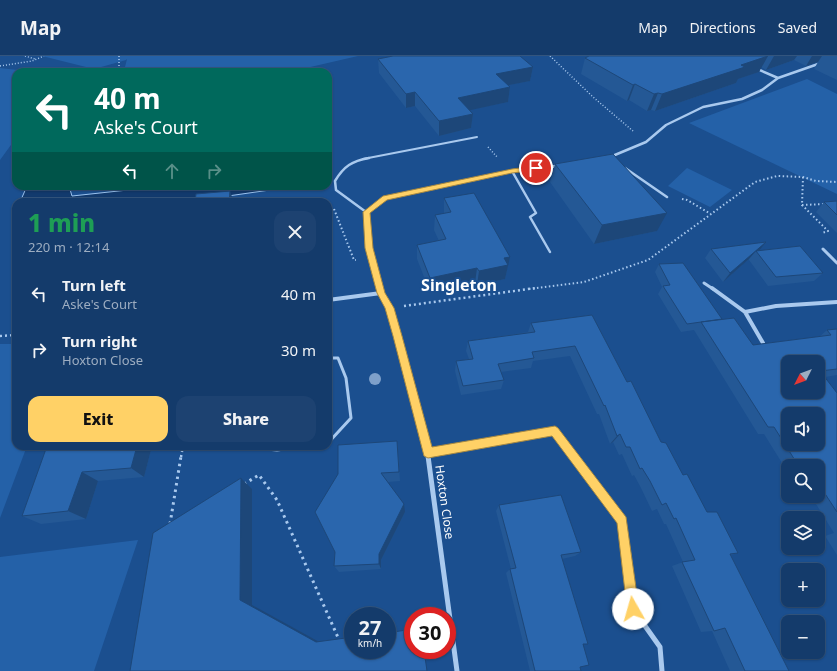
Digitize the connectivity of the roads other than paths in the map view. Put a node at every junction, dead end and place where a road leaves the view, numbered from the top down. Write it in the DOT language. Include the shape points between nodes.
graph roads {
  1 [pos="823,62"];
  2 [pos="750,66"];
  3 [pos="778,78"];
  4 [pos="477,137"];
  5 [pos="611,157"];
  6 [pos="604,158"];
  7 [pos="617,162"];
  8 [pos="560,166"];
  9 [pos="623,167"];
  10 [pos="512,171"];
  11 [pos="667,198"];
  12 [pos="366,212"];
  13 [pos="823,249"];
  14 [pos="550,252"];
  15 [pos="837,263"];
  16 [pos="704,283"];
  17 [pos="381,293"];
  18 [pos="332,299"];
  19 [pos="837,302"];
  20 [pos="745,312"];
  21 [pos="763,343"];
  22 [pos="332,358"];
  23 [pos="332,439"];
  24 [pos="428,453"];
  25 [pos="457,671"];
  26 [pos="662,671"];
  1 -- 3 [label="street"];
  2 -- 3 [label="street"];
  3 -- 5 [label="street" via="762,90 742,99 703,107 666,125 646,142"];
  4 -- 12 [label="lane" via="356,160 341,170 335,181 336,190"];
  5 -- 6 [label="street"];
  5 -- 7 [label="lane"];
  8 -- 10 [label="street"];
  9 -- 11 [label="lane"];
  10 -- 12 [label="street" via="385,198"];
  10 -- 14 [label="lane" via="536,213 530,217"];
  12 -- 17 [label="street, Hoxton Close" via="369,248"];
  13 -- 15 [label="street"];
  16 -- 20 [label="street"];
  17 -- 18 [label="street"];
  17 -- 24 [label="street, Hoxton Close" via="390,308"];
  19 -- 20 [label="street" via="776,306"];
  20 -- 21 [label="street"];
  22 -- 23 [label="lane" via="338,358 346,378 351,418"];
  24 -- 25 [label="street, Hoxton Close"];
  24 -- 26 [label="street" via="555,431 622,521 633,609 660,647"];
}
